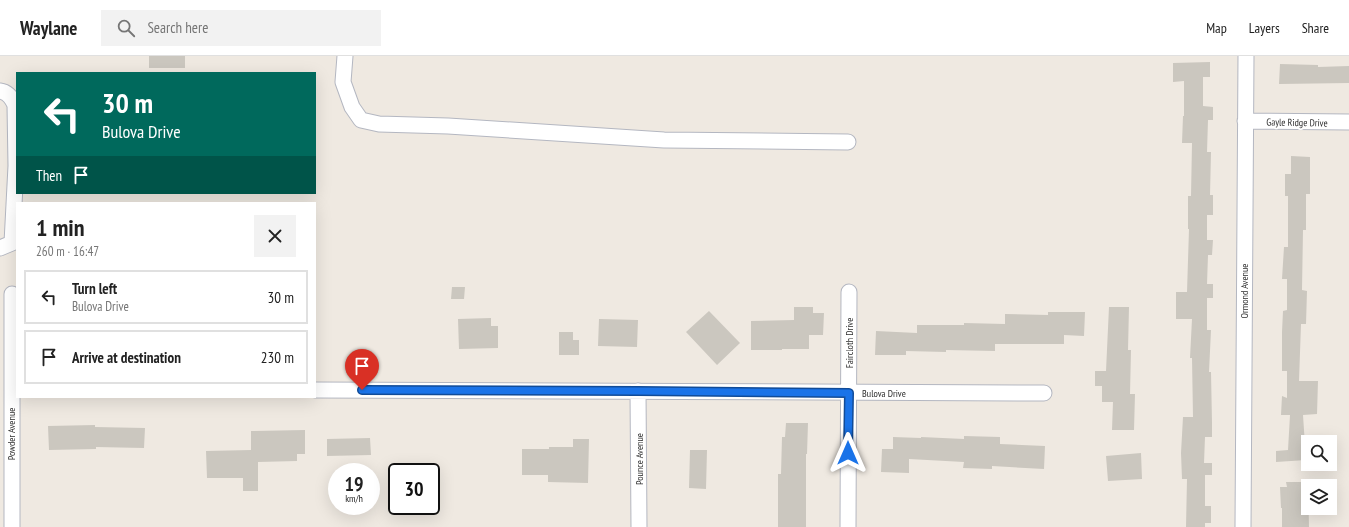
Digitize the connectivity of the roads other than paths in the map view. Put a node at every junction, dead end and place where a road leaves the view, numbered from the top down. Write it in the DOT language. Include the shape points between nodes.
graph roads {
  1 [pos="345,56"];
  2 [pos="1246,56"];
  3 [pos="0,91"];
  4 [pos="1246,121"];
  5 [pos="1349,122"];
  6 [pos="848,142"];
  7 [pos="0,248"];
  8 [pos="849,292"];
  9 [pos="12,294"];
  10 [pos="14,389"];
  11 [pos="316,390"];
  12 [pos="638,391"];
  13 [pos="849,393"];
  14 [pos="1044,393"];
  15 [pos="12,527"];
  16 [pos="639,527"];
  17 [pos="848,527"];
  18 [pos="1243,527"];
  1 -- 6 [label="street" via="343,82 352,107 361,120 379,124 664,140"];
  2 -- 4 [label="street, Ormond Avenue"];
  3 -- 7 [label="street" via="11,97 15,105 16,166 12,243"];
  4 -- 5 [label="street, Gayle Ridge Drive"];
  4 -- 18 [label="street, Ormond Avenue"];
  8 -- 13 [label="street, Faircloth Drive"];
  9 -- 10 [label="street, Powder Avenue"];
  10 -- 15 [label="street, Powder Avenue"];
  11 -- 12 [label="street, Bulova Drive"];
  12 -- 13 [label="street, Bulova Drive"];
  12 -- 16 [label="street, Pounce Avenue"];
  13 -- 14 [label="street, Bulova Drive"];
  13 -- 17 [label="street, Faircloth Drive"];
}
